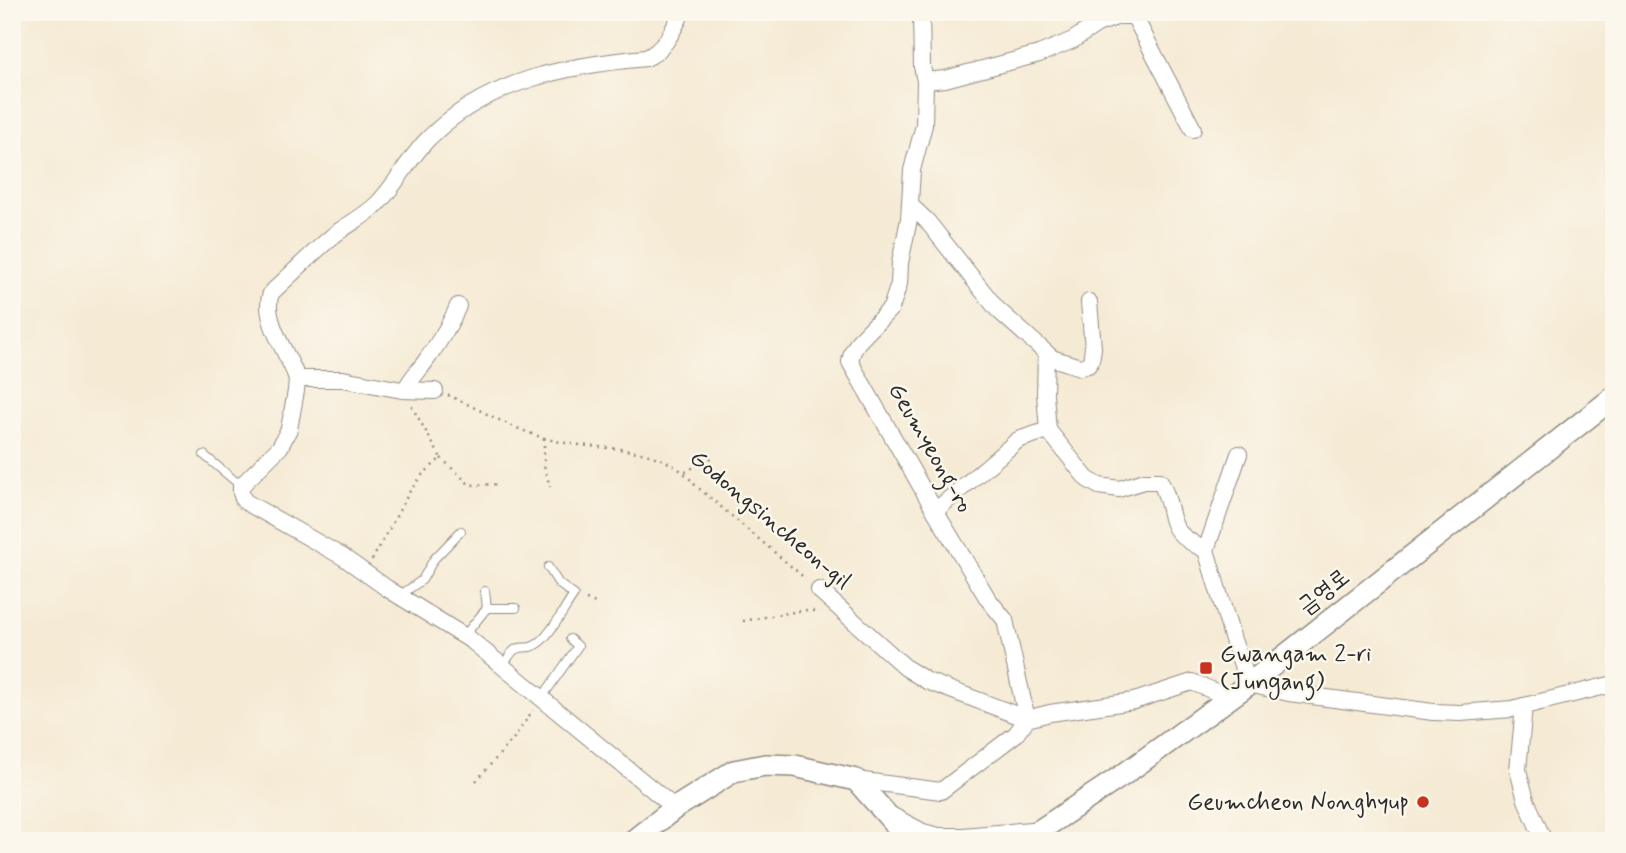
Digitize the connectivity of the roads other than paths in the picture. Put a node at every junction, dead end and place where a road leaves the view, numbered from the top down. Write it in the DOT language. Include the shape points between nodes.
graph roads {
  1 [pos="682,12"];
  2 [pos="921,12"];
  3 [pos="1138,14"];
  4 [pos="925,82"];
  5 [pos="1193,129"];
  6 [pos="911,205"];
  7 [pos="1089,302"];
  8 [pos="458,306"];
  9 [pos="1046,354"];
  10 [pos="297,379"];
  11 [pos="405,390"];
  12 [pos="435,391"];
  13 [pos="1614,397"];
  14 [pos="1048,430"];
  15 [pos="1239,454"];
  16 [pos="204,455"];
  17 [pos="241,486"];
  18 [pos="935,511"];
  19 [pos="461,531"];
  20 [pos="1206,550"];
  21 [pos="548,567"];
  22 [pos="819,590"];
  23 [pos="485,592"];
  24 [pos="399,596"];
  25 [pos="487,608"];
  26 [pos="516,608"];
  27 [pos="464,636"];
  28 [pos="570,639"];
  29 [pos="503,667"];
  30 [pos="1249,684"];
  31 [pos="1614,684"];
  32 [pos="1228,697"];
  33 [pos="541,699"];
  34 [pos="1524,706"];
  35 [pos="1027,719"];
  36 [pos="856,780"];
  37 [pos="675,808"];
  38 [pos="883,810"];
  39 [pos="1033,835"];
  40 [pos="633,841"];
  41 [pos="898,841"];
  42 [pos="911,841"];
  43 [pos="1544,841"];
  1 -- 10 [label="street" via="656,54 562,69 517,83 465,108 430,136 379,201 271,293 270,315"];
  2 -- 4 [label="street"];
  3 -- 4 [label="street" via="1097,24 1039,54"];
  3 -- 5 [label="street"];
  4 -- 6 [label="street" via="924,125 912,170"];
  6 -- 9 [label="street" via="997,309"];
  6 -- 18 [label="street, Geumyeong-ro" via="891,308 858,342 850,362"];
  7 -- 9 [label="street" via="1091,361 1084,368"];
  8 -- 11 [label="street"];
  9 -- 14 [label="street"];
  10 -- 11 [label="street" via="343,379"];
  10 -- 17 [label="street" via="289,429 280,447"];
  11 -- 12 [label="street"];
  13 -- 30 [label="street, 금영로"];
  14 -- 18 [label="street" via="1018,440"];
  14 -- 20 [label="street" via="1087,479 1098,486 1119,489 1160,481 1177,533"];
  15 -- 20 [label="street"];
  16 -- 17 [label="lane"];
  17 -- 24 [label="street" via="244,501 300,531"];
  18 -- 35 [label="street, Geumyeong-ro" via="1005,620"];
  19 -- 24 [label="lane" via="434,559 422,580"];
  20 -- 30 [label="street"];
  21 -- 29 [label="lane" via="559,584 574,595 541,640 511,651"];
  22 -- 35 [label="street, Godongsincheon-gil" via="906,668 927,681"];
  23 -- 25 [label="lane"];
  24 -- 27 [label="street"];
  25 -- 26 [label="lane"];
  25 -- 27 [label="lane"];
  27 -- 29 [label="street"];
  28 -- 33 [label="lane" via="578,646"];
  29 -- 33 [label="street"];
  30 -- 32 [label="street, 금영로"];
  30 -- 34 [label="street" via="1433,712"];
  31 -- 34 [label="street"];
  32 -- 35 [label="street" via="1192,682 1134,701"];
  32 -- 39 [label="street, 금영로"];
  33 -- 37 [label="street"];
  34 -- 43 [label="street" via="1518,770"];
  35 -- 36 [label="street" via="1016,734 942,791"];
  36 -- 37 [label="street" via="794,766 765,765 734,771"];
  36 -- 38 [label="street"];
  37 -- 40 [label="street"];
  38 -- 39 [label="street" via="939,836 997,831"];
  38 -- 41 [label="street"];
  38 -- 42 [label="street"];
}
